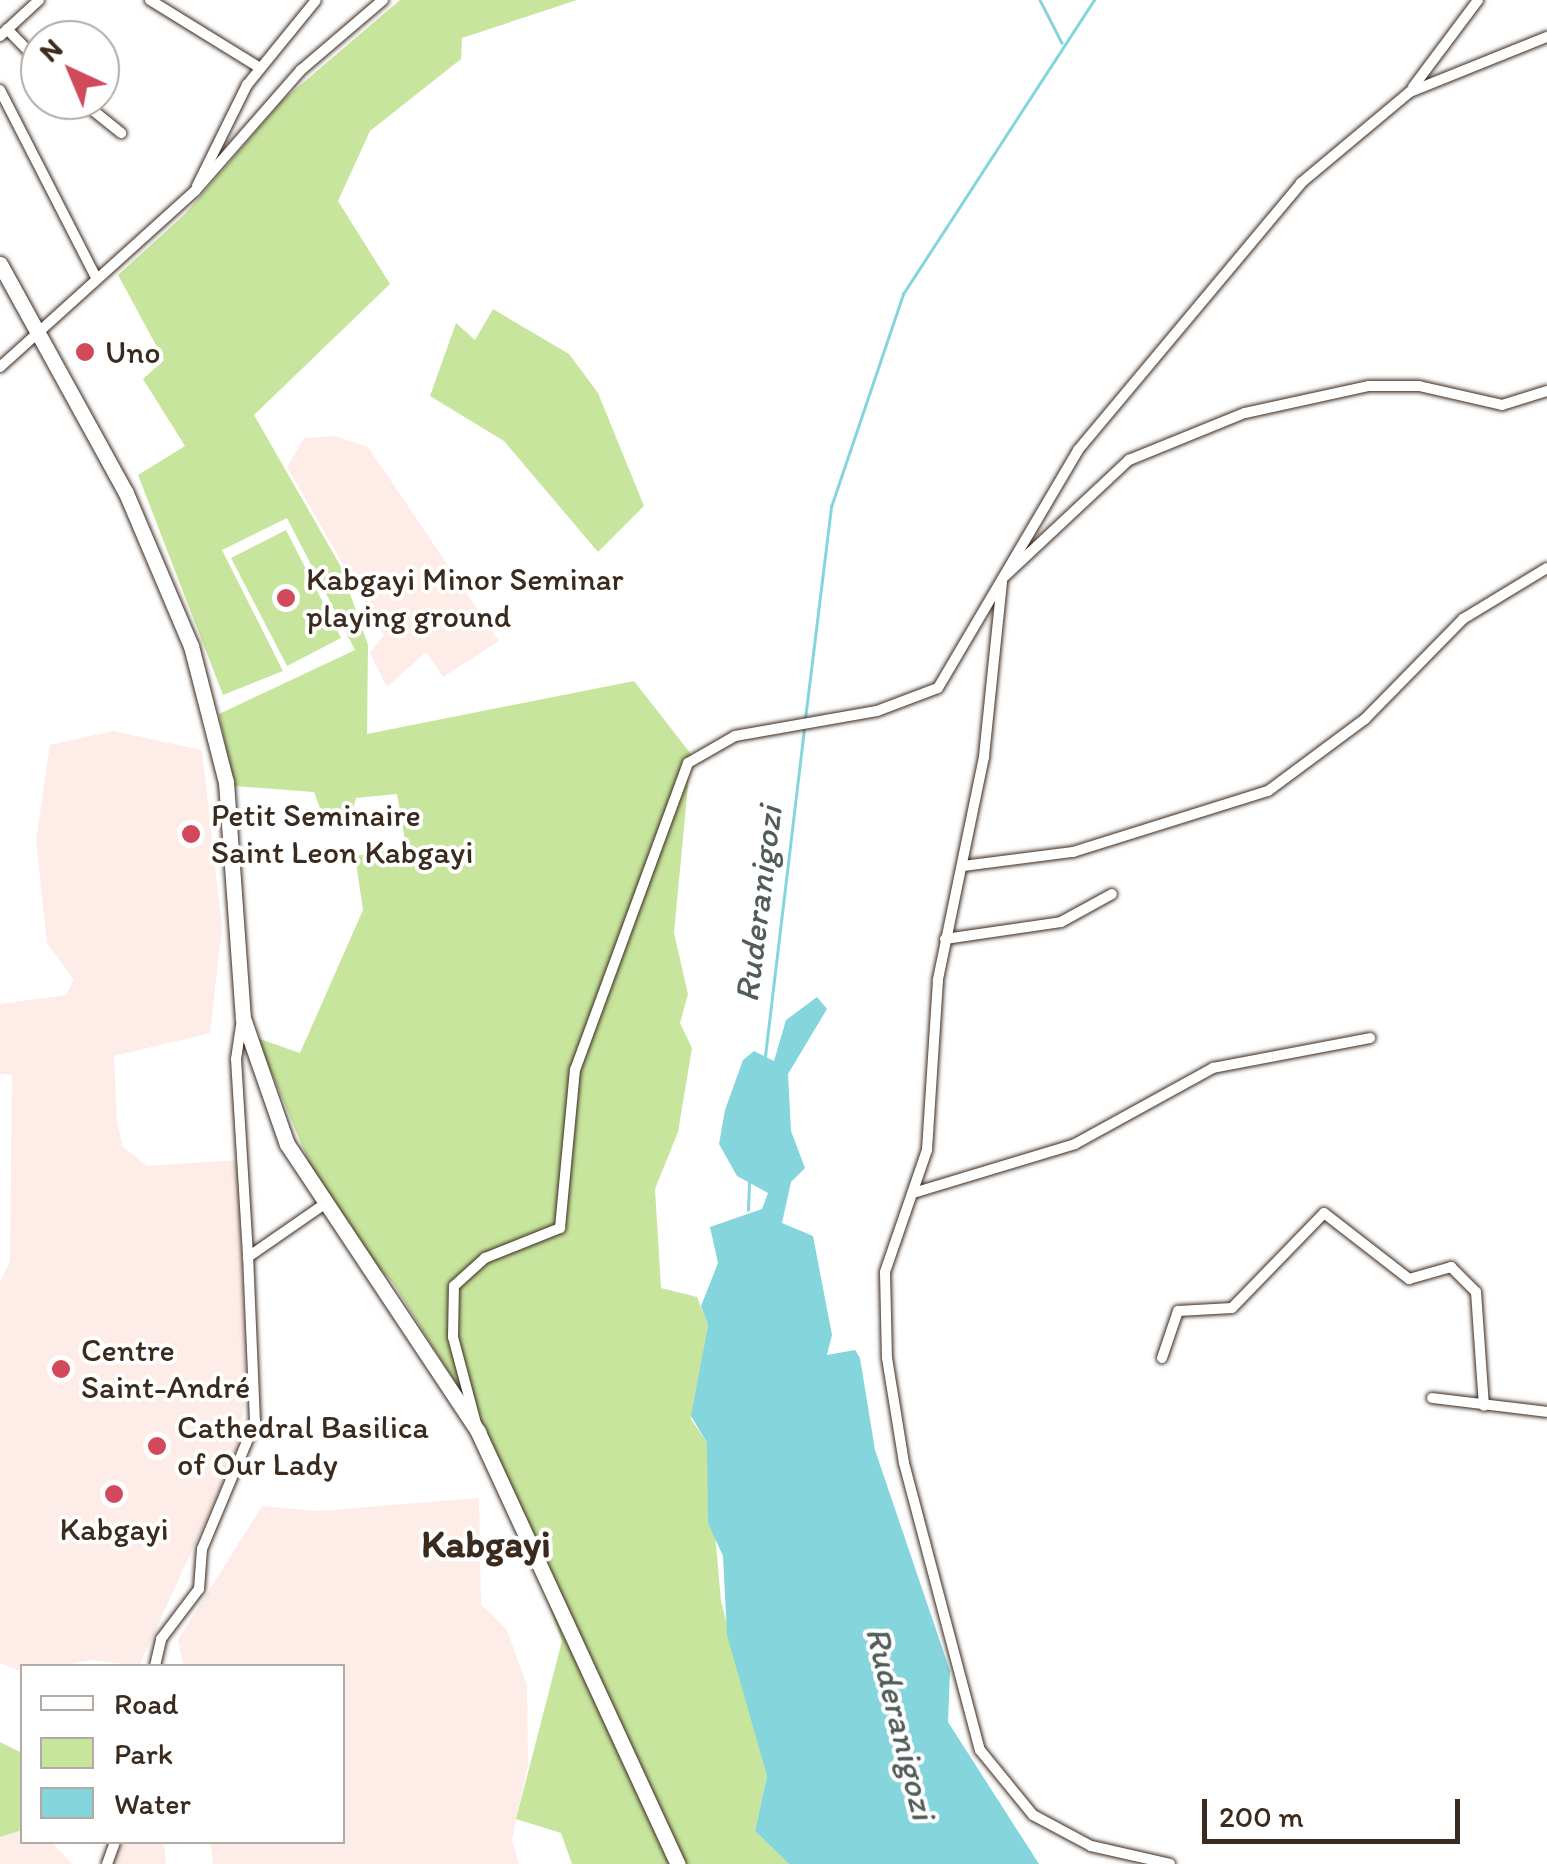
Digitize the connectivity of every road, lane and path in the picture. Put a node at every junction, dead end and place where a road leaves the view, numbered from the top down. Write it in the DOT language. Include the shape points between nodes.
graph roads {
  1 [pos="39,0"];
  2 [pos="150,0"];
  3 [pos="316,0"];
  4 [pos="383,0"];
  5 [pos="1478,0"];
  6 [pos="0,14"];
  7 [pos="6,30"];
  8 [pos="1547,37"];
  9 [pos="260,68"];
  10 [pos="0,90"];
  11 [pos="1410,92"];
  12 [pos="105,120"];
  13 [pos="121,133"];
  14 [pos="195,191"];
  15 [pos="0,264"];
  16 [pos="96,278"];
  17 [pos="38,330"];
  18 [pos="0,367"];
  19 [pos="1547,391"];
  20 [pos="1547,568"];
  21 [pos="1003,579"];
  22 [pos="962,866"];
  23 [pos="1112,894"];
  24 [pos="945,939"];
  25 [pos="243,1018"];
  26 [pos="1370,1038"];
  27 [pos="913,1193"];
  28 [pos="323,1205"];
  29 [pos="248,1257"];
  30 [pos="1162,1358"];
  31 [pos="1432,1398"];
  32 [pos="1484,1406"];
  33 [pos="1547,1412"];
  34 [pos="478,1432"];
  35 [pos="155,1664"];
  36 [pos="678,1864"];
  37 [pos="1170,1864"];
  1 -- 7 [label="street"];
  2 -- 9 [label="street"];
  3 -- 9 [label="street"];
  4 -- 14 [label="street" via="301,70"];
  5 -- 11 [label="street"];
  6 -- 7 [label="street"];
  8 -- 11 [label="street"];
  9 -- 14 [label="street"];
  10 -- 16 [label="street"];
  11 -- 21 [label="street" via="1301,183 1197,302 1078,450"];
  12 -- 13 [label="street"];
  14 -- 16 [label="street"];
  15 -- 17 [label="highway"];
  16 -- 17 [label="street"];
  17 -- 18 [label="street"];
  17 -- 25 [label="highway" via="166,579 211,711 232,833"];
  19 -- 21 [label="street" via="1502,404 1420,386 1369,386 1244,413 1129,460"];
  20 -- 22 [label="street" via="1463,619 1373,712 1268,791 1042,860"];
  21 -- 22 [label="street"];
  21 -- 34 [label="street" via="938,688 810,724 735,736 684,769 575,1070 560,1228 485,1258 454,1286 453,1338"];
  22 -- 24 [label="street"];
  23 -- 24 [label="street" via="1061,922"];
  24 -- 27 [label="street" via="927,1150"];
  25 -- 28 [label="highway" via="287,1144"];
  25 -- 29 [label="street" via="236,1059"];
  26 -- 27 [label="street" via="1213,1068 1075,1144"];
  27 -- 37 [label="street" via="885,1272 887,1358 972,1734 1034,1814 1105,1852"];
  28 -- 29 [label="street"];
  28 -- 34 [label="highway"];
  29 -- 35 [label="street" via="255,1422 202,1549 199,1589 161,1639"];
  30 -- 32 [label="street" via="1178,1310 1232,1308 1324,1213 1409,1279 1451,1267 1476,1292"];
  31 -- 32 [label="street"];
  32 -- 33 [label="street"];
  34 -- 36 [label="highway"];
}
